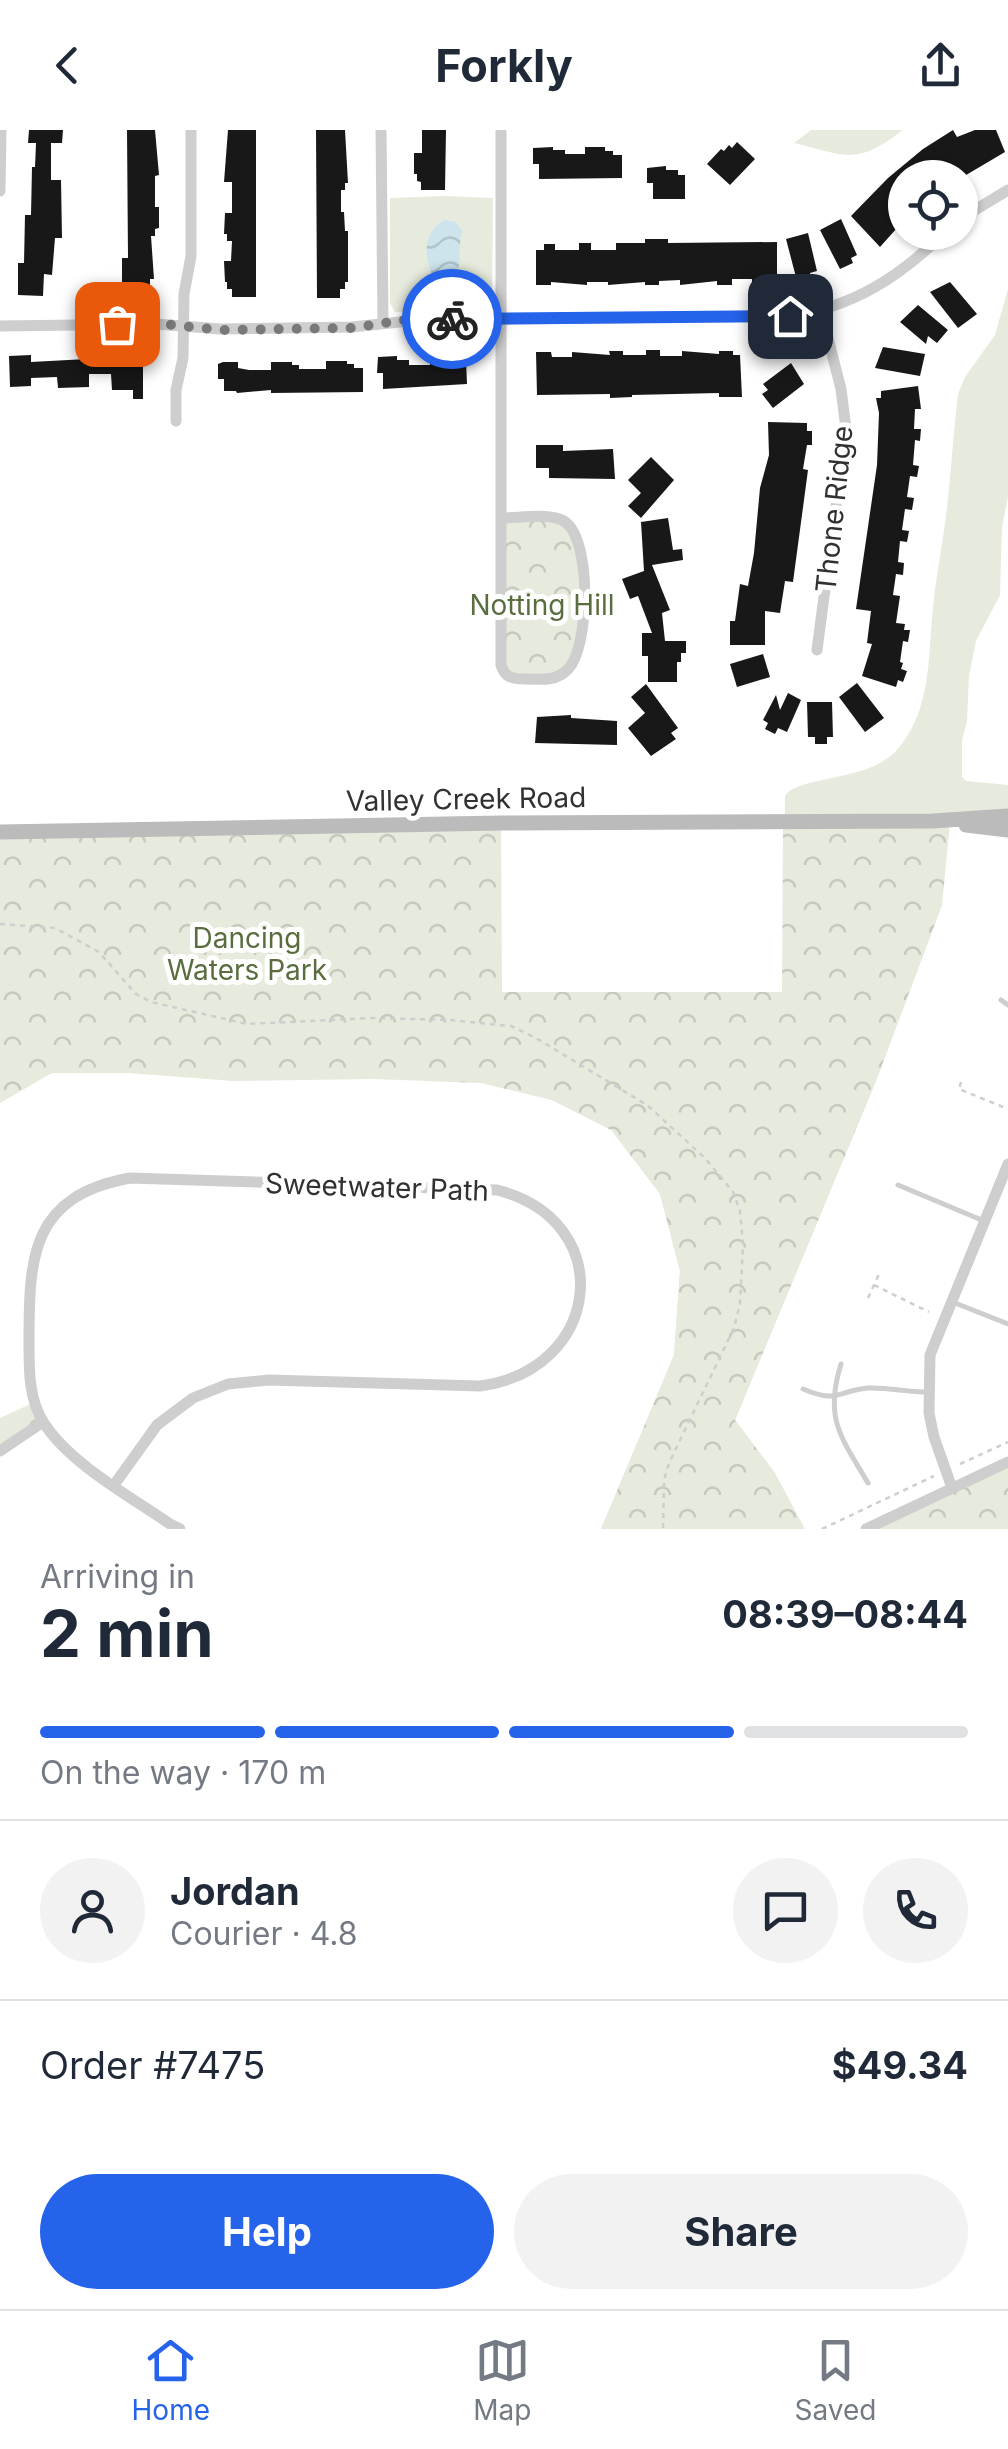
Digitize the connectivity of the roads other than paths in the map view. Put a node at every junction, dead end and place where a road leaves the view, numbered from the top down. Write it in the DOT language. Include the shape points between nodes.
graph roads {
  1 [pos="1,130"];
  2 [pos="191,130"];
  3 [pos="381,130"];
  4 [pos="501,130"];
  5 [pos="1008,190"];
  6 [pos="0,191"];
  7 [pos="978,208"];
  8 [pos="925,250"];
  9 [pos="821,311"];
  10 [pos="501,318"];
  11 [pos="383,323"];
  12 [pos="0,326"];
  13 [pos="183,326"];
  14 [pos="176,422"];
  15 [pos="501,518"];
  16 [pos="817,650"];
  17 [pos="1008,816"];
  18 [pos="933,821"];
  19 [pos="1008,830"];
  20 [pos="0,832"];
  21 [pos="1000,1000"];
  22 [pos="1008,1005"];
  23 [pos="1008,1164"];
  24 [pos="898,1185"];
  25 [pos="984,1221"];
  26 [pos="951,1302"];
  27 [pos="1008,1324"];
  28 [pos="841,1364"];
  29 [pos="803,1389"];
  30 [pos="927,1392"];
  31 [pos="835,1398"];
  32 [pos="43,1422"];
  33 [pos="0,1451"];
  34 [pos="1008,1462"];
  35 [pos="868,1484"];
  36 [pos="114,1485"];
  37 [pos="952,1488"];
  38 [pos="180,1529"];
  39 [pos="866,1529"];
  1 -- 6 [label="street"];
  2 -- 13 [label="street" via="191,256"];
  3 -- 11 [label="street"];
  4 -- 10 [label="street"];
  5 -- 7 [label="street"];
  8 -- 9 [label="street" via="890,281"];
  9 -- 10 [label="street" via="777,318"];
  9 -- 16 [label="street, Thone Ridge" via="846,429"];
  10 -- 11 [label="street"];
  10 -- 15 [label="street"];
  11 -- 13 [label="street"];
  12 -- 13 [label="street"];
  13 -- 14 [label="street"];
  15 -- 15 [label="street" via="501,668 516,679 554,678 576,660 583,638 577,534 554,518"];
  17 -- 18 [label="main road, Valley Creek Road"];
  18 -- 19 [label="main road, Valley Creek Road"];
  18 -- 20 [label="main road, Valley Creek Road"];
  21 -- 22 [label="lane"];
  23 -- 25 [label="street"];
  24 -- 25 [label="lane"];
  25 -- 26 [label="street"];
  26 -- 27 [label="lane"];
  26 -- 30 [label="street" via="930,1355"];
  28 -- 31 [label="lane"];
  29 -- 31 [label="lane"];
  30 -- 31 [label="lane" via="864,1388"];
  30 -- 37 [label="street"];
  31 -- 35 [label="lane" via="834,1424"];
  32 -- 33 [label="street"];
  32 -- 36 [label="street, Sweetwater Path"];
  32 -- 36 [label="street, Sweetwater Path" via="29,1371 36,1247 60,1210 106,1182 497,1190 536,1205 565,1235 582,1284 579,1307 541,1366 480,1386 228,1384 193,1398 156,1426"];
  34 -- 37 [label="street"];
  36 -- 38 [label="street, Sweetwater Path"];
  37 -- 39 [label="street"];
}
